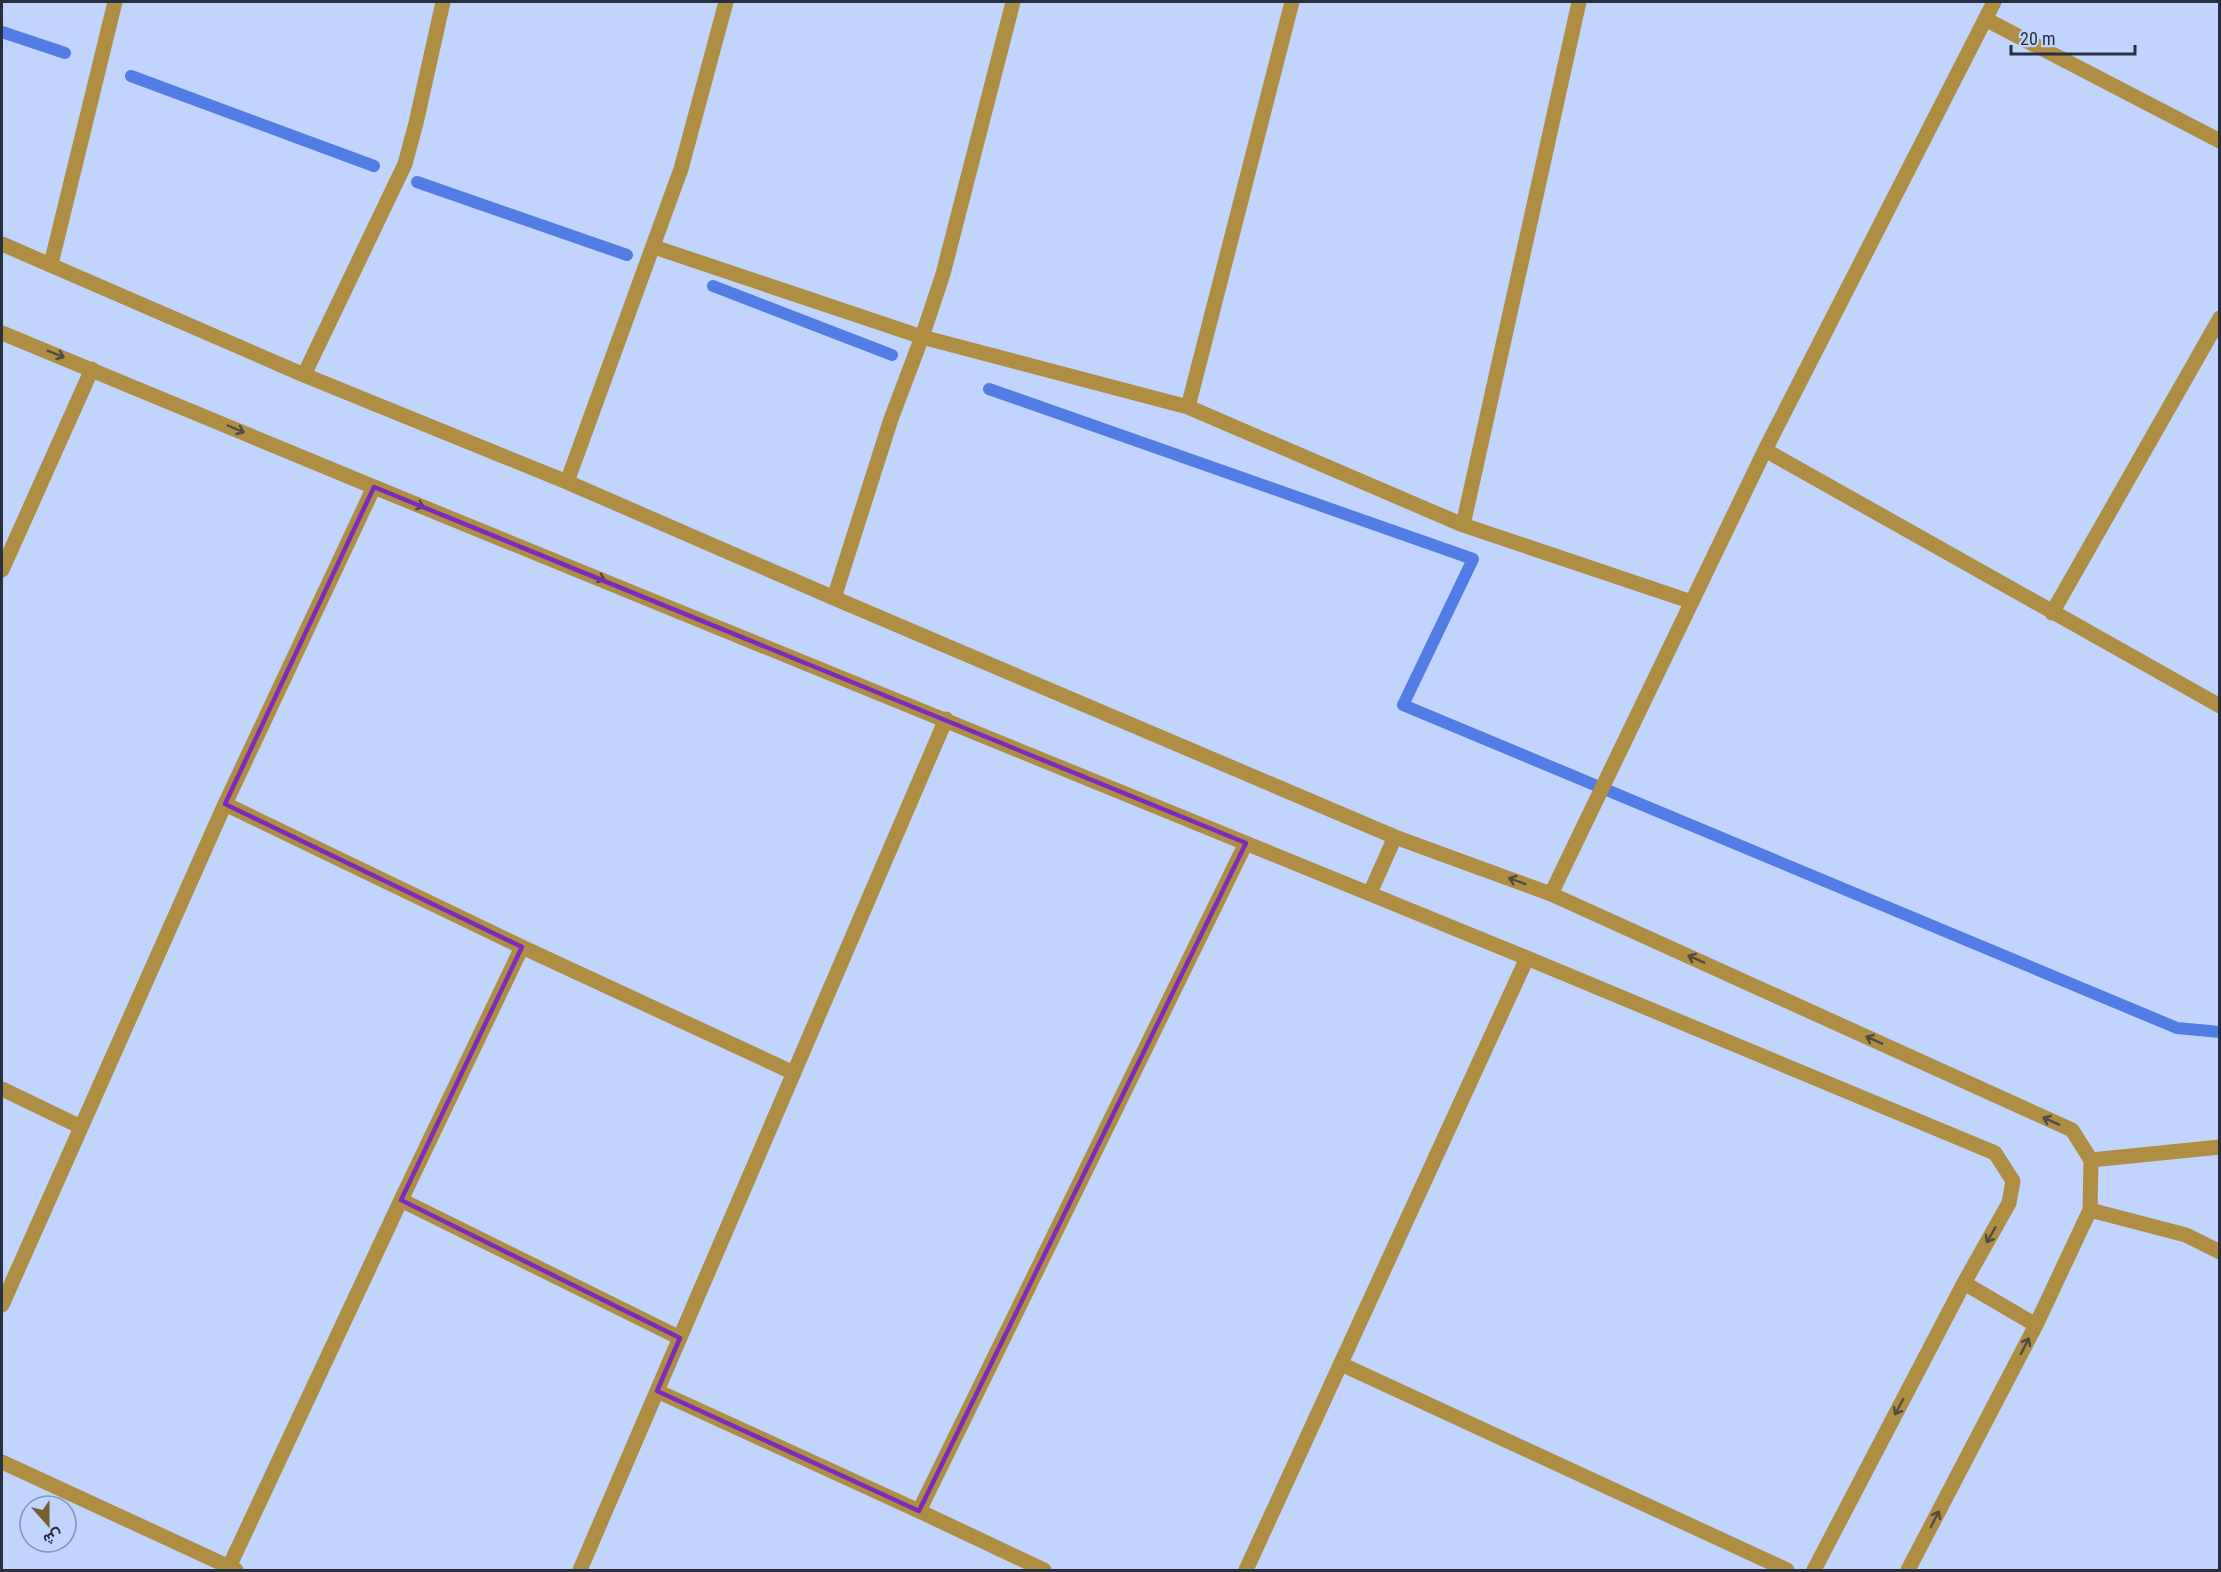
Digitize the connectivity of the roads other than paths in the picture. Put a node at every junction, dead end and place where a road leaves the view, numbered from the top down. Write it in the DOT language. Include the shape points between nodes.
graph roads {
  1 [pos="115,2"];
  2 [pos="443,2"];
  3 [pos="726,2"];
  4 [pos="1013,2"];
  5 [pos="1292,2"];
  6 [pos="1579,2"];
  7 [pos="1994,2"];
  8 [pos="1985,19"];
  9 [pos="2220,141"];
  10 [pos="2,243"];
  11 [pos="654,247"];
  12 [pos="51,264"];
  13 [pos="2220,318"];
  14 [pos="2,333"];
  15 [pos="922,337"];
  16 [pos="92,369"];
  17 [pos="304,375"];
  18 [pos="1188,407"];
  19 [pos="1765,450"];
  20 [pos="567,482"];
  21 [pos="375,487"];
  22 [pos="1463,525"];
  23 [pos="2,570"];
  24 [pos="834,598"];
  25 [pos="1692,602"];
  26 [pos="2052,613"];
  27 [pos="2220,706"];
  28 [pos="946,719"];
  29 [pos="225,804"];
  30 [pos="1395,837"];
  31 [pos="1246,843"];
  32 [pos="1370,893"];
  33 [pos="1551,894"];
  34 [pos="522,947"];
  35 [pos="1527,958"];
  36 [pos="794,1073"];
  37 [pos="2,1089"];
  38 [pos="81,1126"];
  39 [pos="2220,1147"];
  40 [pos="2091,1160"];
  41 [pos="401,1200"];
  42 [pos="2090,1210"];
  43 [pos="2220,1252"];
  44 [pos="1964,1283"];
  45 [pos="2,1305"];
  46 [pos="2036,1325"];
  47 [pos="680,1338"];
  48 [pos="1341,1364"];
  49 [pos="657,1391"];
  50 [pos="2,1462"];
  51 [pos="919,1511"];
  52 [pos="233,1569"];
  53 [pos="580,1570"];
  54 [pos="1044,1570"];
  55 [pos="1246,1570"];
  56 [pos="1787,1570"];
  57 [pos="1814,1570"];
  58 [pos="1908,1570"];
  1 -- 12 [label="street"];
  2 -- 17 [label="street" via="405,164"];
  3 -- 11 [label="street" via="681,170"];
  4 -- 15 [label="street" via="943,274"];
  5 -- 18 [label="street"];
  6 -- 22 [label="street"];
  7 -- 8 [label="street"];
  8 -- 9 [label="street"];
  8 -- 19 [label="street"];
  10 -- 12 [label="street"];
  11 -- 15 [label="street"];
  11 -- 20 [label="street"];
  12 -- 17 [label="street"];
  13 -- 26 [label="street"];
  14 -- 16 [label="street, one-way"];
  15 -- 18 [label="street"];
  15 -- 24 [label="street" via="891,419"];
  16 -- 21 [label="street, one-way"];
  16 -- 23 [label="street"];
  17 -- 20 [label="street"];
  18 -- 22 [label="street"];
  19 -- 25 [label="street"];
  19 -- 26 [label="street"];
  20 -- 24 [label="street"];
  21 -- 28 [label="street, one-way"];
  21 -- 29 [label="street"];
  22 -- 25 [label="street"];
  24 -- 30 [label="street"];
  25 -- 33 [label="street"];
  26 -- 27 [label="street"];
  28 -- 31 [label="street"];
  28 -- 36 [label="street"];
  29 -- 34 [label="street"];
  29 -- 38 [label="street"];
  30 -- 32 [label="street"];
  33 -- 30 [label="street, one-way"];
  31 -- 32 [label="street"];
  31 -- 51 [label="street"];
  32 -- 35 [label="street"];
  40 -- 33 [label="street, one-way" via="2072,1130"];
  34 -- 36 [label="street"];
  34 -- 41 [label="street"];
  35 -- 44 [label="street, one-way" via="1995,1153 2013,1181 2009,1203"];
  35 -- 48 [label="street"];
  36 -- 47 [label="street"];
  37 -- 38 [label="street"];
  38 -- 45 [label="street"];
  39 -- 40 [label="street"];
  40 -- 42 [label="street"];
  41 -- 47 [label="street"];
  41 -- 52 [label="street"];
  42 -- 43 [label="street" via="2186,1235"];
  42 -- 46 [label="street"];
  44 -- 46 [label="street"];
  44 -- 57 [label="street, one-way"];
  58 -- 46 [label="street, one-way"];
  47 -- 49 [label="street"];
  48 -- 55 [label="street"];
  48 -- 56 [label="street"];
  49 -- 51 [label="street"];
  49 -- 53 [label="street"];
  50 -- 52 [label="street"];
  51 -- 54 [label="street"];
}
